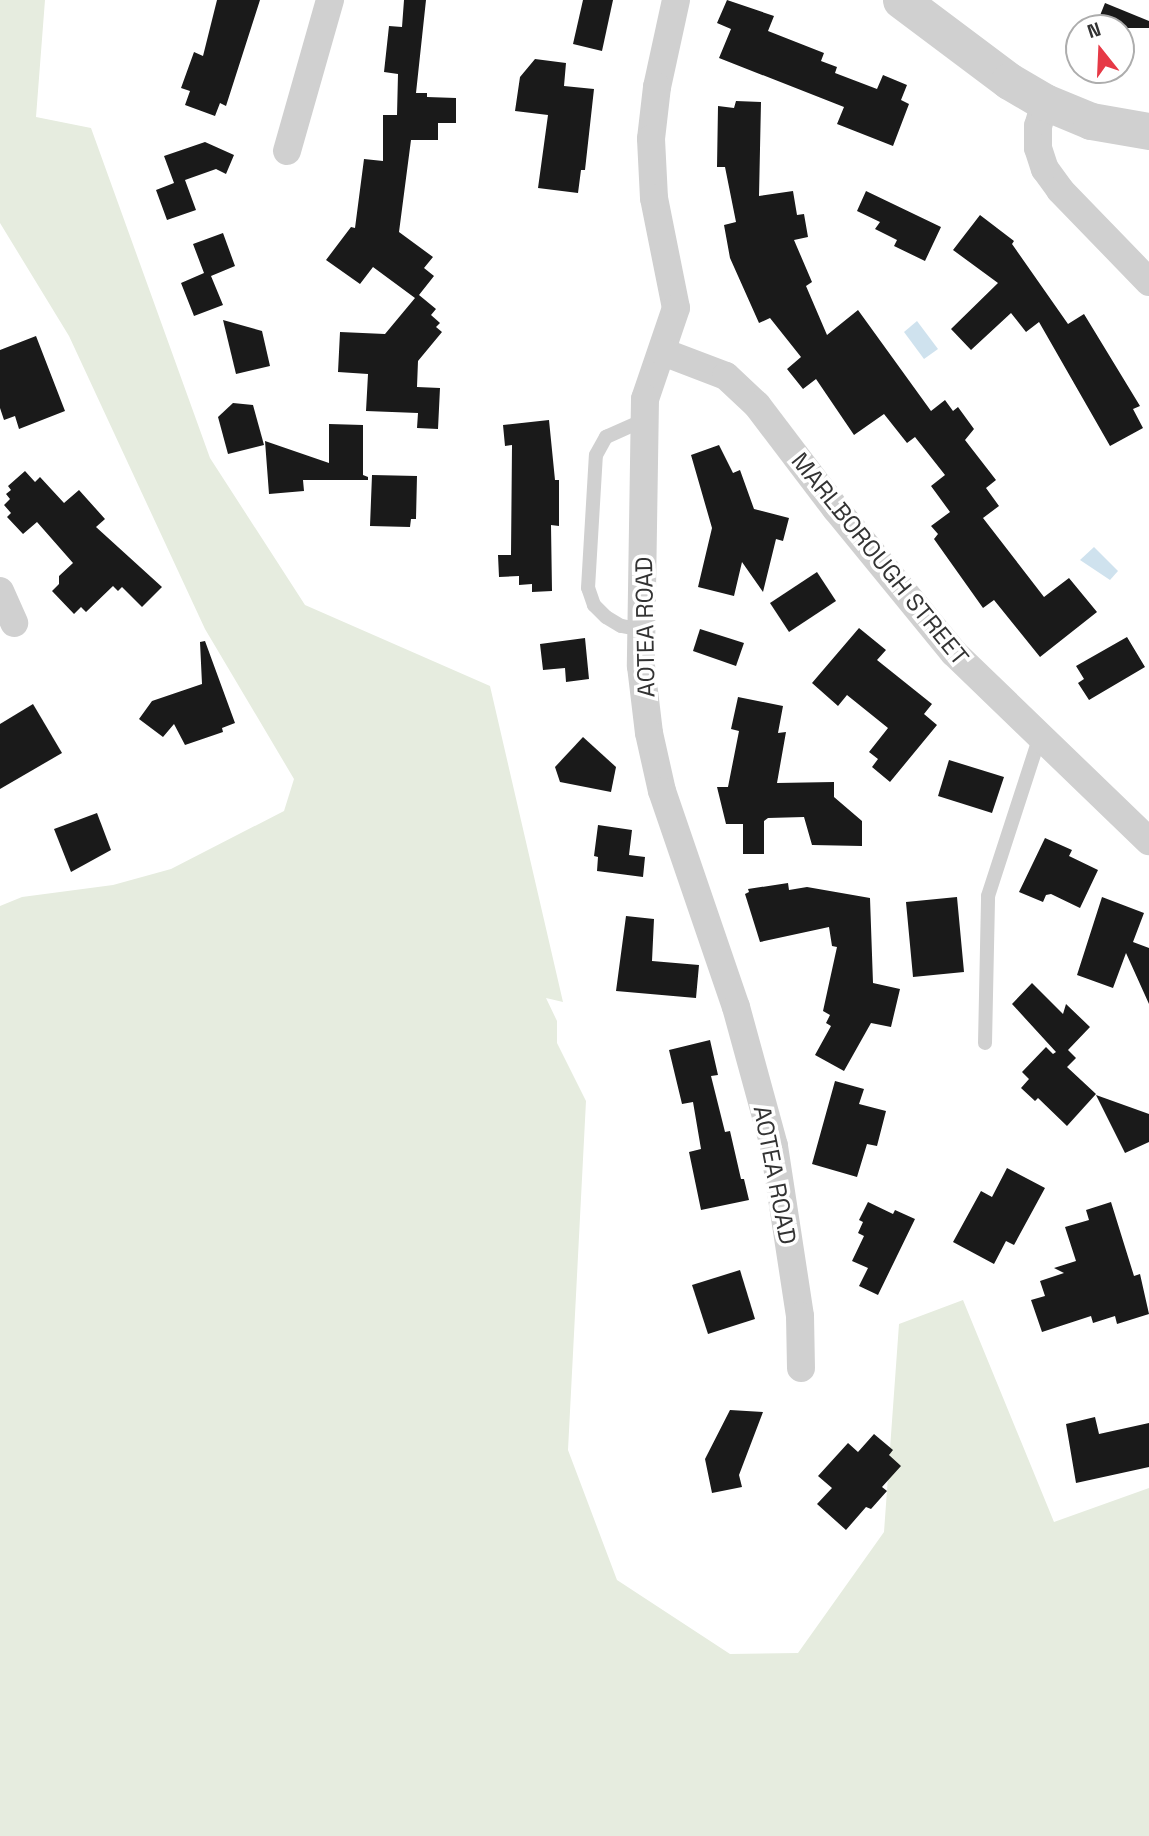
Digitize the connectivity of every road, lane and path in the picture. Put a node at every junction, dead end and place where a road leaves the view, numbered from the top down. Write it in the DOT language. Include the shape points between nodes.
graph roads {
  1 [pos="330,0"];
  2 [pos="676,0"];
  3 [pos="901,0"];
  4 [pos="1045,102"];
  5 [pos="1149,131"];
  6 [pos="287,150"];
  7 [pos="1149,282"];
  8 [pos="663,352"];
  9 [pos="645,420"];
  10 [pos="0,591"];
  11 [pos="14,623"];
  12 [pos="642,630"];
  13 [pos="1040,736"];
  14 [pos="1149,841"];
  15 [pos="985,1043"];
  16 [pos="801,1368"];
  1 -- 6 [label="street"];
  2 -- 8 [label="street, AOTEA ROAD" via="651,139 654,198 676,308"];
  3 -- 4 [label="street" via="1009,81"];
  4 -- 5 [label="street" via="1091,121"];
  4 -- 7 [label="street" via="1038,126 1038,148 1045,169"];
  8 -- 9 [label="street, AOTEA ROAD" via="645,399"];
  8 -- 13 [label="street, MARLBOROUGH STREET" via="726,376 757,405 920,614"];
  9 -- 12 [label="street, AOTEA ROAD"];
  9 -- 12 [label="lane" via="606,437 596,455 589,588 594,605 606,617"];
  10 -- 11 [label="street"];
  12 -- 16 [label="street, AOTEA ROAD" via="649,733 662,791 736,1007 774,1146 800,1316"];
  13 -- 14 [label="street, MARLBOROUGH STREET"];
  13 -- 15 [label="lane" via="988,896"];
}
